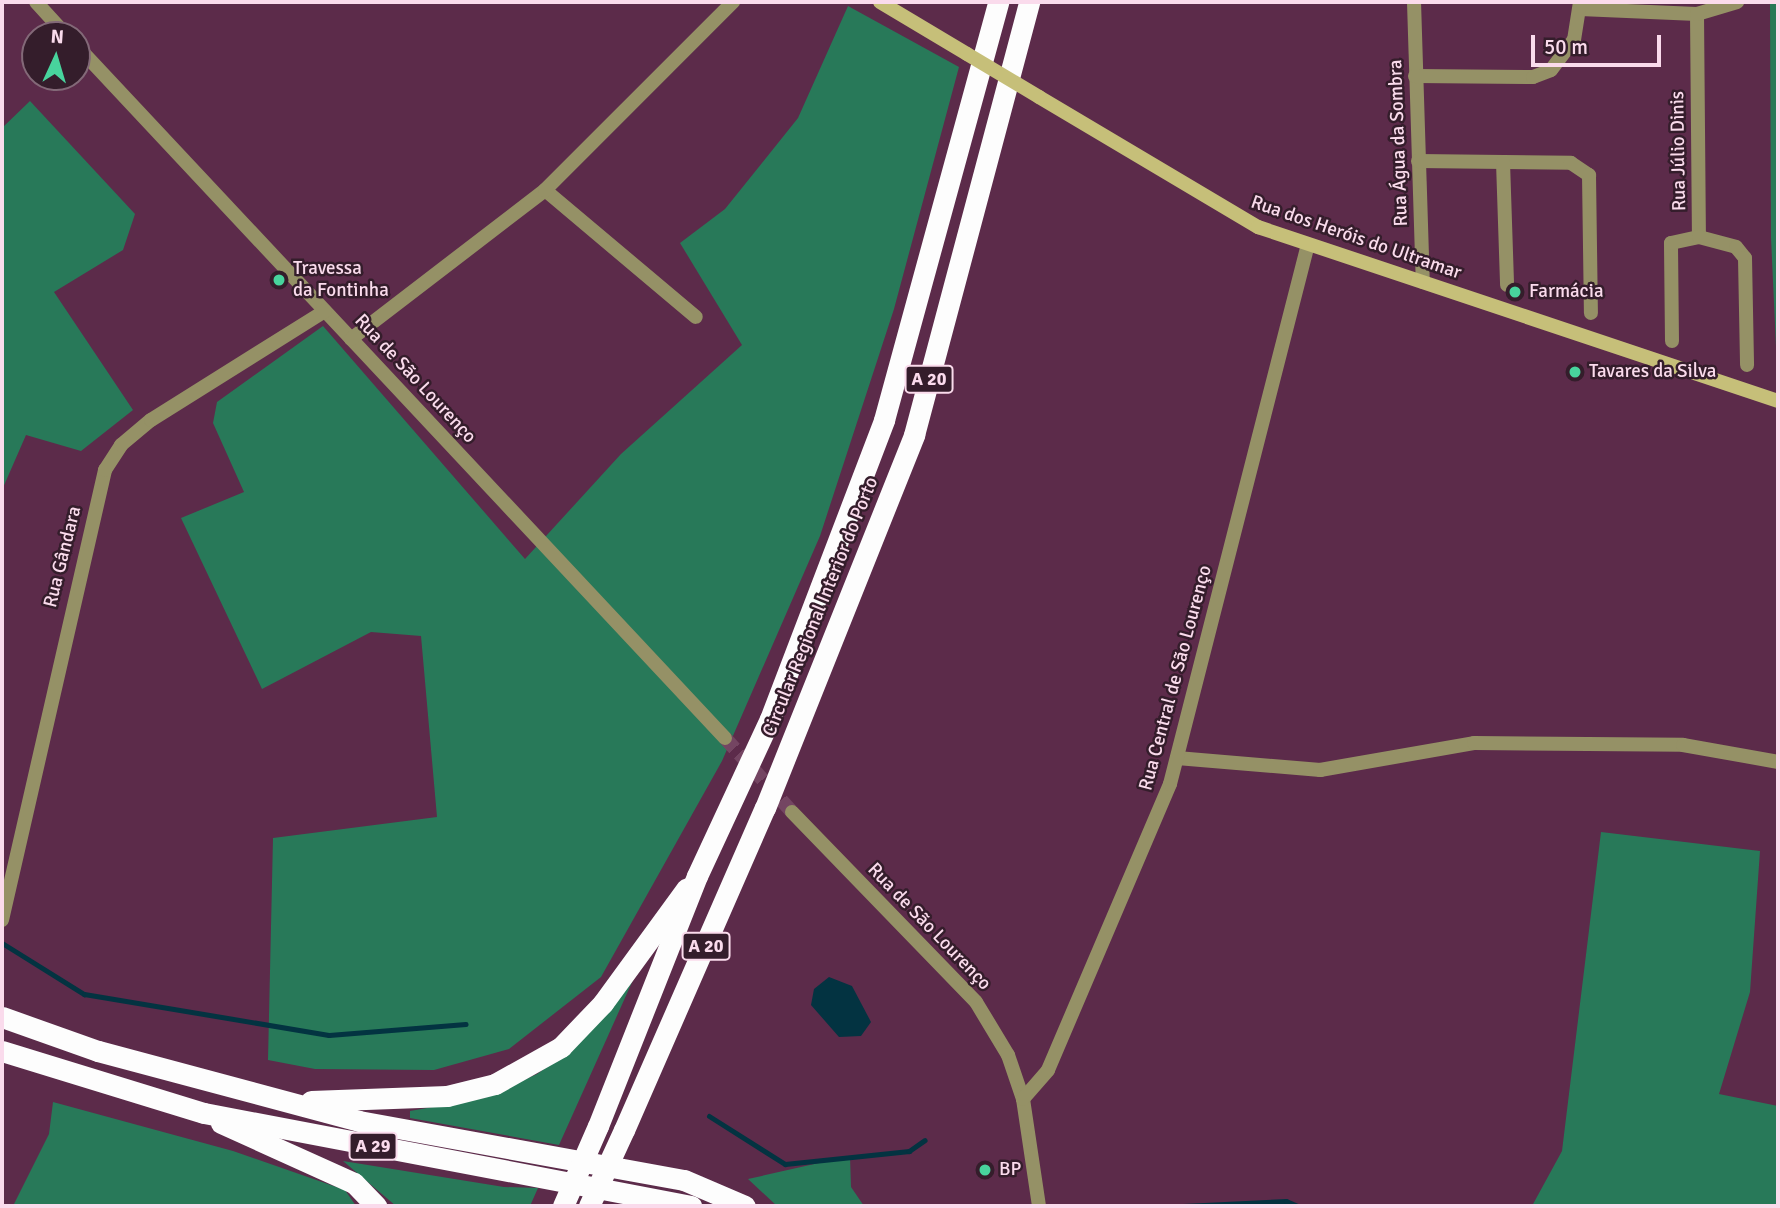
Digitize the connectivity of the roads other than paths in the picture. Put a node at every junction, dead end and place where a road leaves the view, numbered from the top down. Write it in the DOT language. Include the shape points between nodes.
graph roads {
  1 [pos="36,2"];
  2 [pos="733,2"];
  3 [pos="880,2"];
  4 [pos="998,2"];
  5 [pos="1029,2"];
  6 [pos="1415,2"];
  7 [pos="1737,2"];
  8 [pos="1580,5"];
  9 [pos="1660,7"];
  10 [pos="1697,14"];
  11 [pos="53,21"];
  12 [pos="91,61"];
  13 [pos="1415,76"];
  14 [pos="1418,161"];
  15 [pos="1503,162"];
  16 [pos="545,190"];
  17 [pos="1699,237"];
  18 [pos="1308,244"];
  19 [pos="1423,282"];
  20 [pos="1507,285"];
  21 [pos="325,311"];
  22 [pos="1591,313"];
  23 [pos="696,317"];
  24 [pos="351,339"];
  25 [pos="1672,341"];
  26 [pos="1747,365"];
  27 [pos="1778,401"];
  28 [pos="725,738"];
  29 [pos="1177,758"];
  30 [pos="1778,762"];
  31 [pos="792,812"];
  32 [pos="697,876"];
  33 [pos="2,920"];
  34 [pos="2,1017"];
  35 [pos="2,1051"];
  36 [pos="1023,1099"];
  37 [pos="295,1102"];
  38 [pos="204,1114"];
  39 [pos="376,1206"];
  40 [pos="563,1206"];
  41 [pos="589,1206"];
  42 [pos="691,1206"];
  43 [pos="745,1206"];
  44 [pos="1039,1206"];
  1 -- 11 [label="street"];
  2 -- 16 [label="street"];
  3 -- 18 [label="street, Rua dos Heróis do Ultramar, bridge" via="1238,219"];
  4 -- 32 [label="highway, Circular Regional Interior do Porto / A 20" via="884,420 770,719"];
  5 -- 41 [label="highway, Circular Regional Interior do Porto / A 20, bridge" via="914,435 765,808"];
  6 -- 13 [label="street, Rua Água da Sombra"];
  7 -- 10 [label="street"];
  8 -- 9 [label="street"];
  8 -- 13 [label="street" via="1565,58 1533,77"];
  9 -- 10 [label="street"];
  10 -- 17 [label="street, Rua Júlio Dinis"];
  12 -- 21 [label="street, Rua de São Lourenço"];
  13 -- 14 [label="street, Rua Água da Sombra"];
  14 -- 15 [label="street"];
  14 -- 19 [label="street, Rua Água da Sombra"];
  15 -- 20 [label="street"];
  15 -- 22 [label="street" via="1571,163 1589,175"];
  16 -- 23 [label="street"];
  16 -- 24 [label="street"];
  17 -- 25 [label="street" via="1676,239 1670,247"];
  17 -- 26 [label="street" via="1744,254"];
  18 -- 19 [label="street, Rua dos Heróis do Ultramar"];
  18 -- 29 [label="street, Rua Central de São Lourenço"];
  19 -- 27 [label="street, Rua dos Heróis do Ultramar"];
  21 -- 24 [label="street, Rua de São Lourenço"];
  21 -- 33 [label="street, Rua Gândara" via="151,420 121,445 105,470"];
  24 -- 28 [label="street, Rua de São Lourenço"];
  29 -- 30 [label="street" via="1320,770 1474,743 1683,745"];
  29 -- 36 [label="street, Rua Central de São Lourenço" via="1128,892 1048,1070"];
  31 -- 36 [label="street, Rua de São Lourenço" via="976,1002 1009,1055"];
  32 -- 37 [label="highway, A 29" via="649,932 603,1003 561,1047 495,1084 447,1096"];
  32 -- 40 [label="highway, Circular Regional Interior do Porto / A 20, bridge"];
  34 -- 37 [label="highway, A 29" via="98,1051"];
  35 -- 38 [label="highway, A 29"];
  36 -- 44 [label="street, Rua de São Lourenço"];
  37 -- 43 [label="highway, A 29" via="359,1121 684,1180"];
  38 -- 39 [label="highway, A 29" via="260,1146 354,1183"];
  38 -- 42 [label="highway, A 29"];
}
